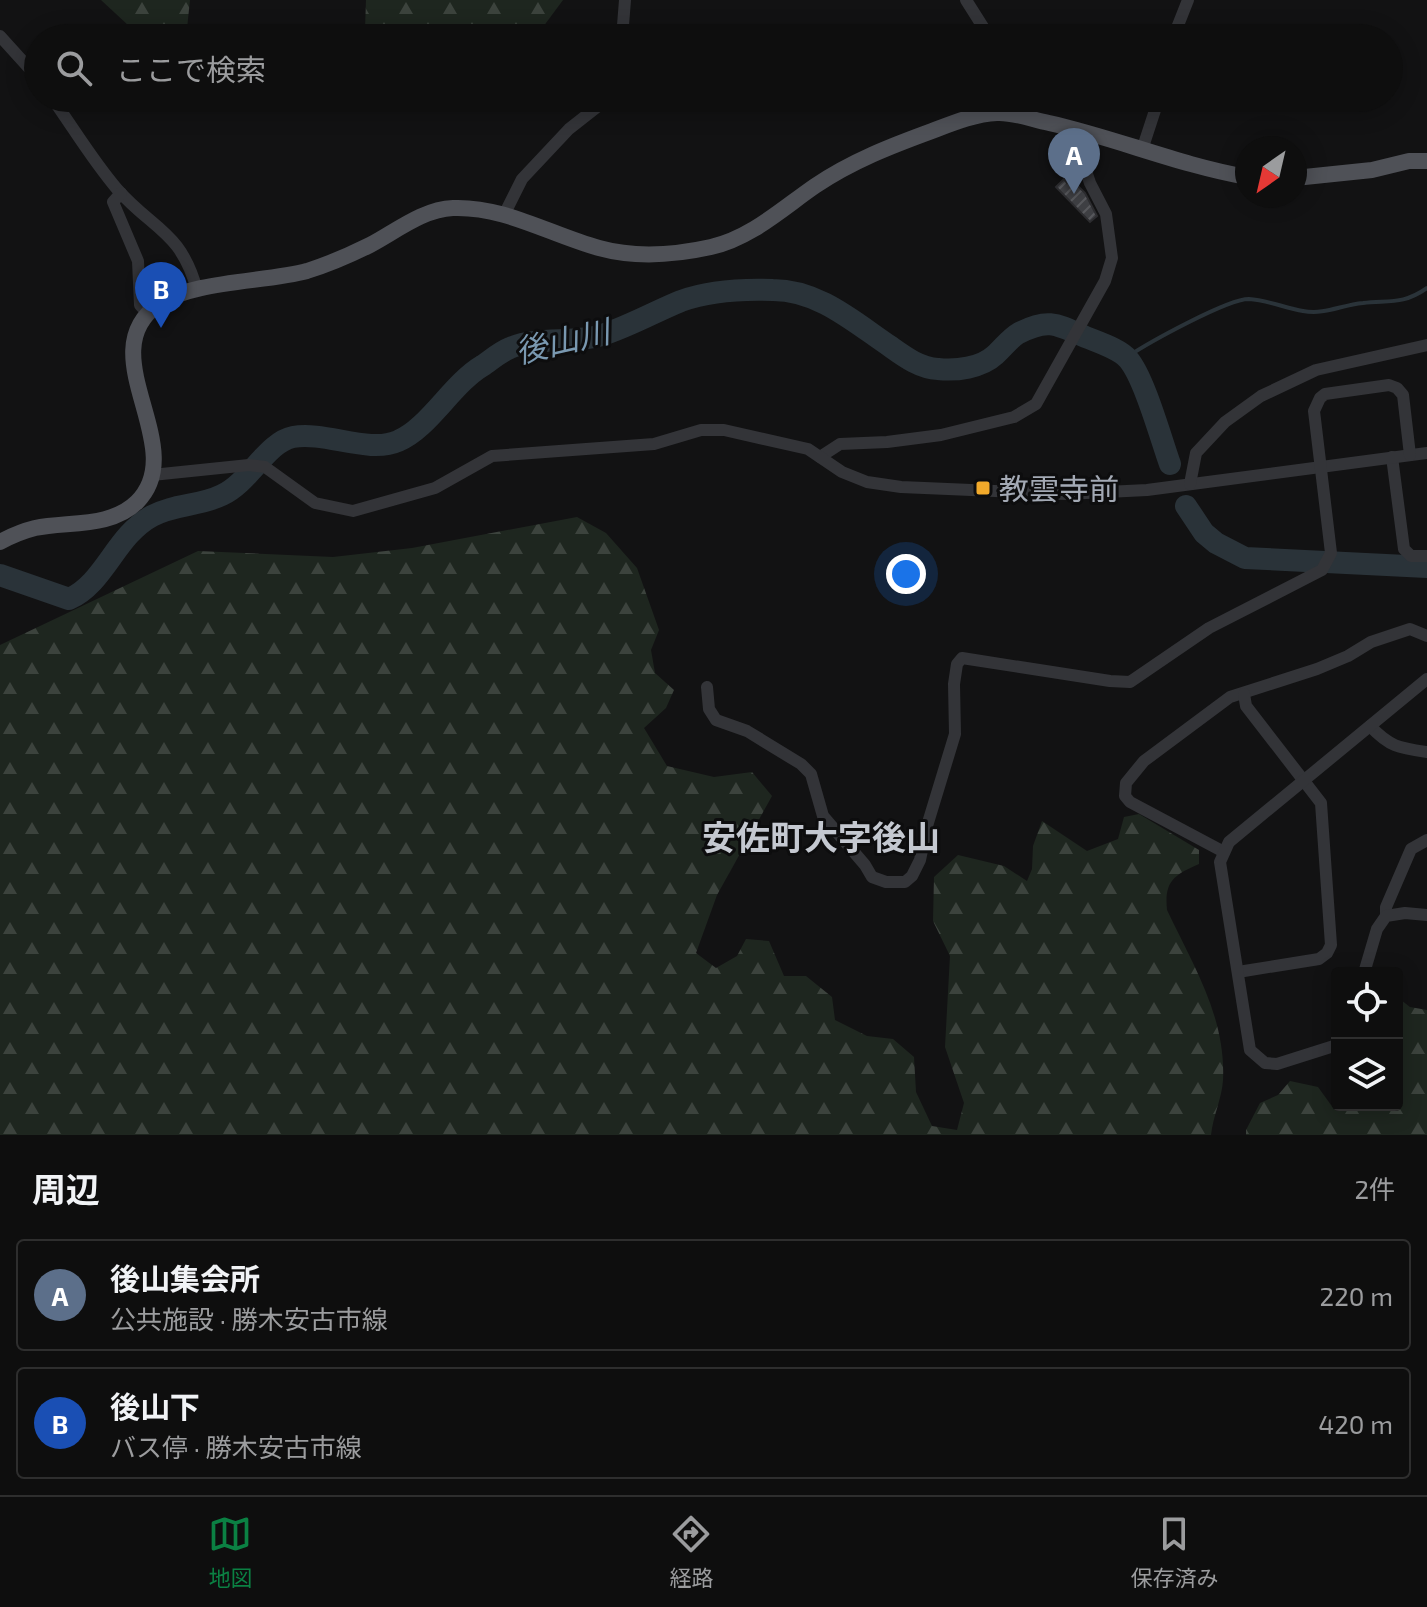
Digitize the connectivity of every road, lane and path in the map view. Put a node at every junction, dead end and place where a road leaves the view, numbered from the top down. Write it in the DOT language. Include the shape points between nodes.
graph roads {
  1 [pos="625,0"];
  2 [pos="966,0"];
  3 [pos="1188,0"];
  4 [pos="623,24"];
  5 [pos="981,24"];
  6 [pos="1179,24"];
  7 [pos="0,36"];
  8 [pos="24,63"];
  9 [pos="61,112"];
  10 [pos="591,112"];
  11 [pos="983,112"];
  12 [pos="1022,112"];
  13 [pos="1154,112"];
  14 [pos="1084,131"];
  15 [pos="1142,150"];
  16 [pos="1427,161"];
  17 [pos="1235,175"];
  18 [pos="1307,177"];
  19 [pos="121,193"];
  20 [pos="504,215"];
  21 [pos="197,290"];
  22 [pos="148,314"];
  23 [pos="1427,345"];
  24 [pos="1427,453"];
  25 [pos="1410,455"];
  26 [pos="820,457"];
  27 [pos="1392,457"];
  28 [pos="1319,467"];
  29 [pos="152,475"];
  30 [pos="1190,484"];
  31 [pos="0,542"];
  32 [pos="1427,556"];
  33 [pos="1427,636"];
  34 [pos="1427,679"];
  35 [pos="707,687"];
  36 [pos="1244,694"];
  37 [pos="1370,726"];
  38 [pos="1427,752"];
  39 [pos="1305,780"];
  40 [pos="1427,840"];
  41 [pos="1224,852"];
  42 [pos="1427,915"];
  43 [pos="1386,916"];
  44 [pos="1366,967"];
  45 [pos="1238,972"];
  46 [pos="1331,1047"];
  1 -- 4 [label="street"];
  2 -- 5 [label="street"];
  3 -- 6 [label="street"];
  7 -- 8 [label="street"];
  9 -- 19 [label="street"];
  10 -- 20 [label="street" via="522,179"];
  11 -- 20 [label="main road" via="872,153 818,183 751,232 716,246 637,255 600,249"];
  12 -- 14 [label="main road"];
  13 -- 15 [label="street"];
  14 -- 15 [label="main road"];
  14 -- 26 [label="street" via="1081,156 1106,214 1112,258 1105,281 1036,404 1014,417 941,435 840,444"];
  15 -- 17 [label="main road"];
  16 -- 18 [label="main road"];
  19 -- 21 [label="street" via="172,238 190,264"];
  19 -- 22 [label="street" via="113,202 138,261 140,305"];
  20 -- 21 [label="main road" via="452,208 429,213 368,246 303,272"];
  21 -- 22 [label="main road" via="167,299"];
  22 -- 29 [label="main road" via="134,351 153,453"];
  23 -- 30 [label="street" via="1316,370 1261,396 1225,422 1196,453"];
  24 -- 25 [label="street"];
  25 -- 27 [label="street"];
  25 -- 28 [label="street" via="1403,395 1389,385 1325,394 1315,406"];
  26 -- 29 [label="street" via="808,449 724,430 701,430 654,444 492,456 435,488 353,511 315,503 265,467"];
  26 -- 30 [label="street" via="867,482 901,487 1066,494"];
  27 -- 28 [label="street"];
  27 -- 32 [label="street" via="1404,549 1411,556"];
  28 -- 30 [label="street"];
  28 -- 35 [label="street" via="1331,553 1322,570 1209,628 1130,682 962,658 954,684 955,734 920,860 905,882 872,877 823,816 811,774 747,731 716,720"];
  29 -- 31 [label="main road" via="136,502 111,517 37,528"];
  33 -- 36 [label="street" via="1410,629 1397,633"];
  34 -- 37 [label="street"];
  36 -- 39 [label="street" via="1246,706"];
  36 -- 41 [label="street" via="1230,697 1144,761 1126,783 1130,802"];
  37 -- 38 [label="street" via="1398,748"];
  37 -- 39 [label="street"];
  39 -- 41 [label="street" via="1229,842"];
  39 -- 45 [label="street" via="1321,803 1331,945 1319,959"];
  40 -- 43 [label="street" via="1411,849"];
  41 -- 45 [label="street" via="1220,862"];
  42 -- 43 [label="street"];
  43 -- 44 [label="street"];
  45 -- 46 [label="street" via="1250,1050 1258,1060 1277,1064"];
}
